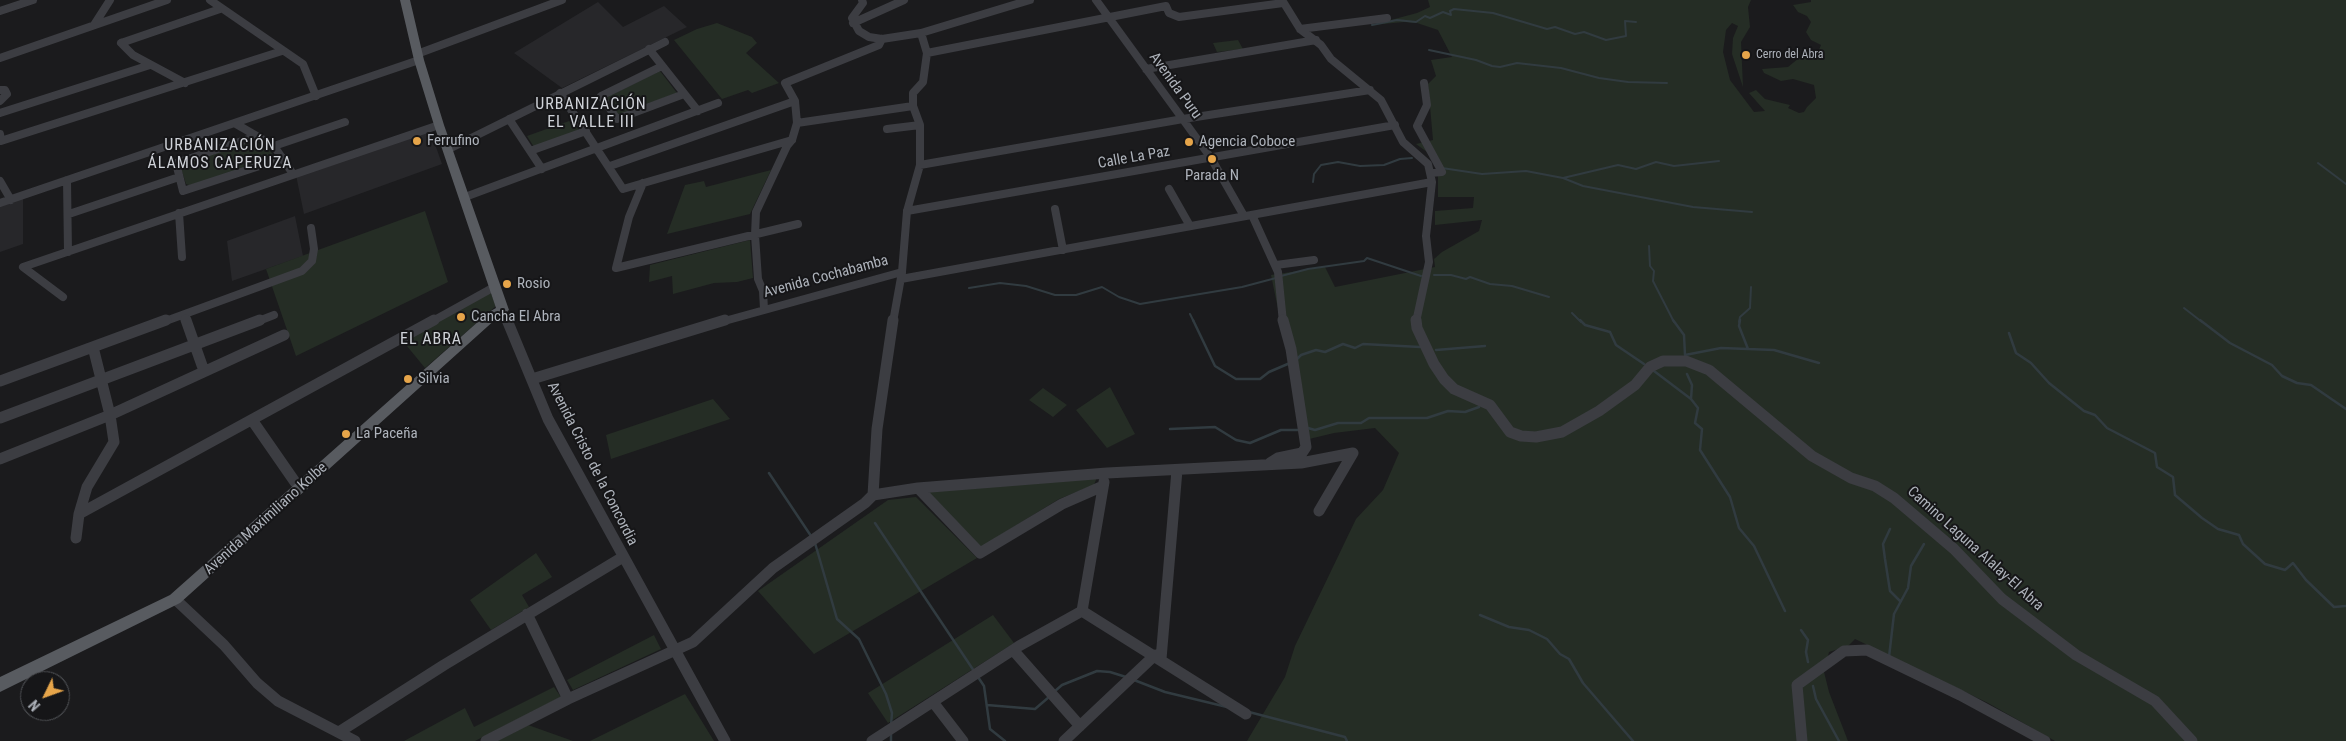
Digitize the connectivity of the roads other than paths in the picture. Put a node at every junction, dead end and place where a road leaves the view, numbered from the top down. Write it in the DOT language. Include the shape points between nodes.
graph roads {
  1 [pos="33,0"];
  2 [pos="110,0"];
  3 [pos="167,0"];
  4 [pos="210,0"];
  5 [pos="562,0"];
  6 [pos="862,0"];
  7 [pos="904,0"];
  8 [pos="1030,0"];
  9 [pos="1096,0"];
  10 [pos="407,1"];
  11 [pos="1283,1"];
  12 [pos="220,9"];
  13 [pos="0,11"];
  14 [pos="1108,17"];
  15 [pos="1388,18"];
  16 [pos="853,24"];
  17 [pos="94,25"];
  18 [pos="1300,29"];
  19 [pos="921,33"];
  20 [pos="882,39"];
  21 [pos="1316,40"];
  22 [pos="665,42"];
  23 [pos="649,50"];
  24 [pos="282,51"];
  25 [pos="927,53"];
  26 [pos="418,57"];
  27 [pos="0,58"];
  28 [pos="150,65"];
  29 [pos="662,66"];
  30 [pos="1146,69"];
  31 [pos="185,83"];
  32 [pos="1424,83"];
  33 [pos="0,90"];
  34 [pos="1370,90"];
  35 [pos="560,93"];
  36 [pos="684,94"];
  37 [pos="316,96"];
  38 [pos="0,101"];
  39 [pos="795,101"];
  40 [pos="718,104"];
  41 [pos="913,106"];
  42 [pos="698,111"];
  43 [pos="0,113"];
  44 [pos="509,119"];
  45 [pos="1183,119"];
  46 [pos="345,122"];
  47 [pos="797,123"];
  48 [pos="236,124"];
  49 [pos="439,125"];
  50 [pos="920,125"];
  51 [pos="1395,125"];
  52 [pos="887,129"];
  53 [pos="586,131"];
  54 [pos="0,136"];
  55 [pos="257,136"];
  56 [pos="792,140"];
  57 [pos="274,146"];
  58 [pos="597,148"];
  59 [pos="447,150"];
  60 [pos="530,151"];
  61 [pos="284,158"];
  62 [pos="1211,158"];
  63 [pos="920,165"];
  64 [pos="610,166"];
  65 [pos="542,169"];
  66 [pos="293,174"];
  67 [pos="179,177"];
  68 [pos="1431,178"];
  69 [pos="67,180"];
  70 [pos="0,181"];
  71 [pos="642,183"];
  72 [pos="1169,189"];
  73 [pos="465,197"];
  74 [pos="11,200"];
  75 [pos="0,204"];
  76 [pos="1056,209"];
  77 [pos="908,210"];
  78 [pos="178,213"];
  79 [pos="69,214"];
  80 [pos="1248,216"];
  81 [pos="798,224"];
  82 [pos="1190,226"];
  83 [pos="311,228"];
  84 [pos="755,235"];
  85 [pos="1063,250"];
  86 [pos="68,252"];
  87 [pos="182,257"];
  88 [pos="1314,260"];
  89 [pos="1276,265"];
  90 [pos="901,276"];
  91 [pos="496,286"];
  92 [pos="63,297"];
  93 [pos="764,309"];
  94 [pos="503,310"];
  95 [pos="184,315"];
  96 [pos="274,315"];
  97 [pos="284,335"];
  98 [pos="194,344"];
  99 [pos="93,347"];
  100 [pos="204,371"];
  101 [pos="532,379"];
  102 [pos="100,381"];
  103 [pos="0,382"];
  104 [pos="110,415"];
  105 [pos="0,418"];
  106 [pos="252,420"];
  107 [pos="0,458"];
  108 [pos="1264,466"];
  109 [pos="1177,470"];
  110 [pos="1107,473"];
  111 [pos="304,485"];
  112 [pos="1103,486"];
  113 [pos="918,488"];
  114 [pos="873,495"];
  115 [pos="1319,511"];
  116 [pos="78,514"];
  117 [pos="76,538"];
  118 [pos="624,557"];
  119 [pos="175,599"];
  120 [pos="1082,611"];
  121 [pos="527,614"];
  122 [pos="676,650"];
  123 [pos="1013,650"];
  124 [pos="1158,657"];
  125 [pos="0,684"];
  126 [pos="568,699"];
  127 [pos="933,702"];
  128 [pos="1246,714"];
  129 [pos="1080,726"];
  130 [pos="340,732"];
  131 [pos="355,741"];
  132 [pos="486,741"];
  133 [pos="725,741"];
  134 [pos="872,741"];
  135 [pos="963,741"];
  136 [pos="1064,741"];
  137 [pos="1802,741"];
  138 [pos="2045,741"];
  139 [pos="2192,741"];
  1 -- 13 [label="street"];
  2 -- 17 [label="street"];
  3 -- 17 [label="street"];
  4 -- 12 [label="street"];
  5 -- 26 [label="street"];
  6 -- 16 [label="street" via="852,18"];
  7 -- 16 [label="street"];
  8 -- 19 [label="street"];
  9 -- 14 [label="street, Avenida Puru"];
  10 -- 26 [label="main road, Avenida Cristo de la Concordia"];
  11 -- 14 [label="street" via="1179,17 1169,13 1166,6"];
  11 -- 18 [label="street"];
  12 -- 24 [label="street"];
  12 -- 28 [label="street" via="121,43"];
  14 -- 25 [label="street"];
  14 -- 30 [label="street, Avenida Puru"];
  15 -- 18 [label="street"];
  16 -- 20 [label="street" via="868,37"];
  17 -- 27 [label="street"];
  18 -- 21 [label="street"];
  19 -- 20 [label="street"];
  19 -- 25 [label="street"];
  20 -- 39 [label="street" via="879,45 785,83"];
  21 -- 30 [label="street"];
  21 -- 34 [label="street" via="1330,59"];
  22 -- 23 [label="street"];
  23 -- 29 [label="street"];
  23 -- 35 [label="street"];
  24 -- 31 [label="street"];
  24 -- 37 [label="street" via="303,64"];
  25 -- 41 [label="street" via="923,82 913,93"];
  26 -- 37 [label="street"];
  26 -- 49 [label="main road, Avenida Cristo de la Concordia"];
  28 -- 31 [label="street"];
  28 -- 43 [label="street"];
  29 -- 36 [label="street"];
  29 -- 36 [label="street" via="601,96 617,119"];
  30 -- 45 [label="street, Avenida Puru"];
  31 -- 54 [label="street"];
  32 -- 68 [label="street, Camino Laguna Alalay-El Abra" via="1427,105 1417,126 1442,172"];
  33 -- 38 [label="street" via="7,94"];
  34 -- 45 [label="street"];
  34 -- 51 [label="street" via="1381,100"];
  35 -- 44 [label="street"];
  35 -- 53 [label="street"];
  36 -- 42 [label="street"];
  37 -- 48 [label="street"];
  39 -- 47 [label="street"];
  39 -- 64 [label="street"];
  40 -- 42 [label="street"];
  41 -- 47 [label="street"];
  41 -- 50 [label="street"];
  42 -- 58 [label="street"];
  44 -- 59 [label="street"];
  44 -- 60 [label="street"];
  45 -- 62 [label="street, Avenida Puru"];
  45 -- 63 [label="street"];
  46 -- 57 [label="street"];
  47 -- 56 [label="street"];
  48 -- 55 [label="street"];
  48 -- 69 [label="street"];
  49 -- 59 [label="main road, Avenida Cristo de la Concordia"];
  49 -- 66 [label="street"];
  50 -- 52 [label="street"];
  50 -- 63 [label="street"];
  51 -- 62 [label="street, Calle La Paz"];
  51 -- 68 [label="street" via="1403,142 1428,164"];
  53 -- 58 [label="street"];
  53 -- 60 [label="street"];
  55 -- 57 [label="street"];
  55 -- 67 [label="street" via="176,163"];
  56 -- 71 [label="street"];
  56 -- 84 [label="street" via="756,212"];
  57 -- 61 [label="street"];
  58 -- 64 [label="street"];
  58 -- 65 [label="street"];
  59 -- 73 [label="main road, Avenida Cristo de la Concordia"];
  60 -- 65 [label="street"];
  61 -- 66 [label="street"];
  61 -- 67 [label="street" via="183,191"];
  62 -- 77 [label="street, Calle La Paz"];
  62 -- 80 [label="street, Avenida Puru"];
  63 -- 77 [label="street"];
  64 -- 71 [label="street" via="623,189"];
  65 -- 73 [label="street"];
  66 -- 78 [label="street"];
  67 -- 79 [label="street"];
  68 -- 80 [label="street, Avenida Cochabamba"];
  68 -- 139 [label="street, Camino Laguna Alalay-El Abra" via="1426,236 1429,262 1416,316 1417,328 1444,379 1454,389 1490,405 1510,432 1536,437 1562,432 1616,400 1650,367 1663,361 1686,361 1709,370 1812,456 1894,498 1954,549 2002,598 2076,655 2155,701"];
  69 -- 74 [label="street"];
  69 -- 79 [label="street"];
  70 -- 74 [label="street"];
  71 -- 84 [label="street" via="616,268"];
  72 -- 82 [label="street"];
  73 -- 91 [label="main road, Avenida Cristo de la Concordia"];
  74 -- 75 [label="street"];
  76 -- 85 [label="street"];
  77 -- 90 [label="street"];
  78 -- 86 [label="street"];
  78 -- 87 [label="street"];
  79 -- 86 [label="street"];
  80 -- 82 [label="street, Avenida Cochabamba"];
  80 -- 89 [label="street, Avenida Puru"];
  81 -- 84 [label="street"];
  82 -- 85 [label="street, Avenida Cochabamba"];
  83 -- 95 [label="street" via="312,261 302,271"];
  84 -- 93 [label="street"];
  85 -- 90 [label="street, Avenida Cochabamba"];
  86 -- 92 [label="street" via="24,266"];
  88 -- 89 [label="street"];
  89 -- 108 [label="street, Avenida Puru" via="1281,312 1291,349 1306,447 1302,453 1278,458"];
  90 -- 93 [label="street, Avenida Cochabamba"];
  90 -- 114 [label="street" via="885,365"];
  91 -- 94 [label="main road, Avenida Cristo de la Concordia"];
  91 -- 106 [label="street"];
  93 -- 101 [label="street, Avenida Cochabamba"];
  94 -- 101 [label="street, Avenida Cristo de la Concordia"];
  94 -- 111 [label="main road, Avenida Maximiliano Kolbe" via="486,321"];
  95 -- 98 [label="street"];
  95 -- 99 [label="street"];
  96 -- 98 [label="street"];
  97 -- 100 [label="street"];
  98 -- 100 [label="street"];
  98 -- 102 [label="street"];
  99 -- 102 [label="street"];
  99 -- 103 [label="street"];
  100 -- 104 [label="street"];
  101 -- 118 [label="street, Avenida Cristo de la Concordia" via="557,436"];
  102 -- 104 [label="street"];
  102 -- 105 [label="street"];
  104 -- 107 [label="street"];
  104 -- 116 [label="street" via="114,442 87,487"];
  106 -- 111 [label="street" via="295,482"];
  106 -- 116 [label="street"];
  108 -- 109 [label="street"];
  108 -- 115 [label="street" via="1352,453"];
  109 -- 110 [label="street"];
  109 -- 124 [label="street"];
  110 -- 112 [label="street"];
  110 -- 113 [label="street"];
  111 -- 119 [label="main road, Avenida Maximiliano Kolbe"];
  112 -- 113 [label="street" via="1062,504 980,553"];
  112 -- 120 [label="street"];
  113 -- 114 [label="street"];
  114 -- 122 [label="street" via="773,568 693,642"];
  116 -- 117 [label="street"];
  118 -- 121 [label="street"];
  118 -- 122 [label="street, Avenida Cristo de la Concordia"];
  119 -- 125 [label="main road, Avenida Maximiliano Kolbe"];
  119 -- 130 [label="street" via="278,701"];
  120 -- 123 [label="street"];
  120 -- 124 [label="street"];
  121 -- 126 [label="street"];
  121 -- 130 [label="street"];
  122 -- 126 [label="street"];
  122 -- 133 [label="street, Avenida Cristo de la Concordia"];
  123 -- 127 [label="street"];
  123 -- 129 [label="street"];
  124 -- 128 [label="street"];
  124 -- 129 [label="street"];
  126 -- 132 [label="street"];
  127 -- 134 [label="street"];
  127 -- 135 [label="street"];
  129 -- 136 [label="street"];
  130 -- 131 [label="street"];
  137 -- 138 [label="street" via="1797,685 1844,651 1867,650"];
}
